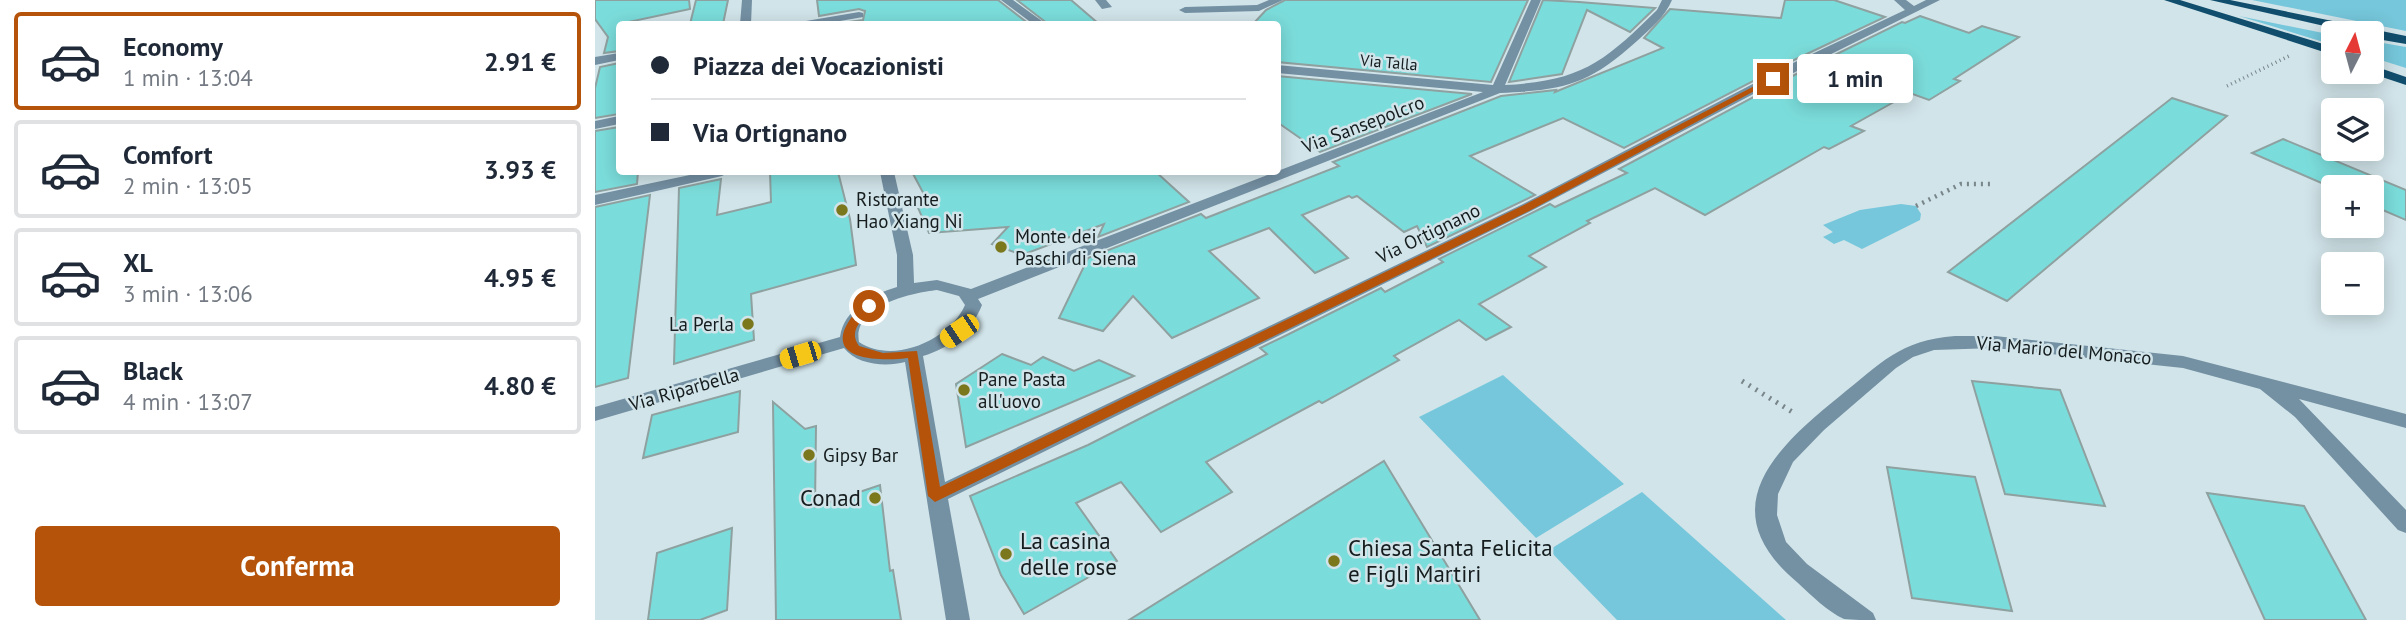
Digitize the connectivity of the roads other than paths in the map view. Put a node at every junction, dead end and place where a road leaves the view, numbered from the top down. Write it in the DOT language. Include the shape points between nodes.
graph roads {
  1 [pos="747,0"];
  2 [pos="1006,0"];
  3 [pos="1278,0"];
  4 [pos="1535,0"];
  5 [pos="1667,0"];
  6 [pos="1899,0"];
  7 [pos="1935,0"];
  8 [pos="2169,0"];
  9 [pos="2215,0"];
  10 [pos="860,2"];
  11 [pos="1186,5"];
  12 [pos="1913,11"];
  13 [pos="859,20"];
  14 [pos="746,21"];
  15 [pos="1036,21"];
  16 [pos="2321,23"];
  17 [pos="2384,36"];
  18 [pos="2406,40"];
  19 [pos="2321,47"];
  20 [pos="616,58"];
  21 [pos="595,61"];
  22 [pos="2384,67"];
  23 [pos="1281,69"];
  24 [pos="2384,73"];
  25 [pos="2406,74"];
  26 [pos="2406,81"];
  27 [pos="1497,89"];
  28 [pos="616,121"];
  29 [pos="595,125"];
  30 [pos="708,175"];
  31 [pos="888,175"];
  32 [pos="595,200"];
  33 [pos="906,289"];
  34 [pos="970,296"];
  35 [pos="849,340"];
  36 [pos="913,354"];
  37 [pos="2267,384"];
  38 [pos="595,414"];
  39 [pos="2406,421"];
  40 [pos="935,496"];
  41 [pos="2406,524"];
  42 [pos="958,620"];
  43 [pos="1864,620"];
  1 -- 14 [label="street"];
  2 -- 15 [label="street"];
  3 -- 11 [label="street" via="1264,7"];
  4 -- 27 [label="street"];
  5 -- 27 [label="street, Via Talla" via="1617,54 1587,74 1542,87"];
  6 -- 12 [label="street"];
  7 -- 12 [label="street, Via Ortignano"];
  8 -- 19 [label="main road"];
  9 -- 16 [label="main road"];
  10 -- 13 [label="street"];
  12 -- 40 [label="street, Via Ortignano" via="1797,66 1526,208"];
  17 -- 18 [label="main road"];
  20 -- 21 [label="street"];
  22 -- 25 [label="main road"];
  23 -- 27 [label="street, Via Talla"];
  24 -- 26 [label="main road"];
  27 -- 34 [label="street, Via Sansepolcro"];
  28 -- 29 [label="street"];
  30 -- 32 [label="street"];
  31 -- 33 [label="street" via="905,255"];
  33 -- 34 [label="street" via="951,286"];
  33 -- 35 [label="street" via="869,306 856,318"];
  34 -- 36 [label="street" via="974,306 959,331"];
  35 -- 36 [label="street" via="866,355"];
  35 -- 38 [label="street, Via Riparbella"];
  36 -- 40 [label="street"];
  37 -- 39 [label="street"];
  37 -- 41 [label="street, Via Mario del Monaco" via="2302,412"];
  37 -- 43 [label="street, Via Mario del Monaco" via="2183,362 1995,342 1940,343 1905,354 1797,443 1777,470 1768,493 1768,522 1775,545"];
  40 -- 42 [label="street"];
}
